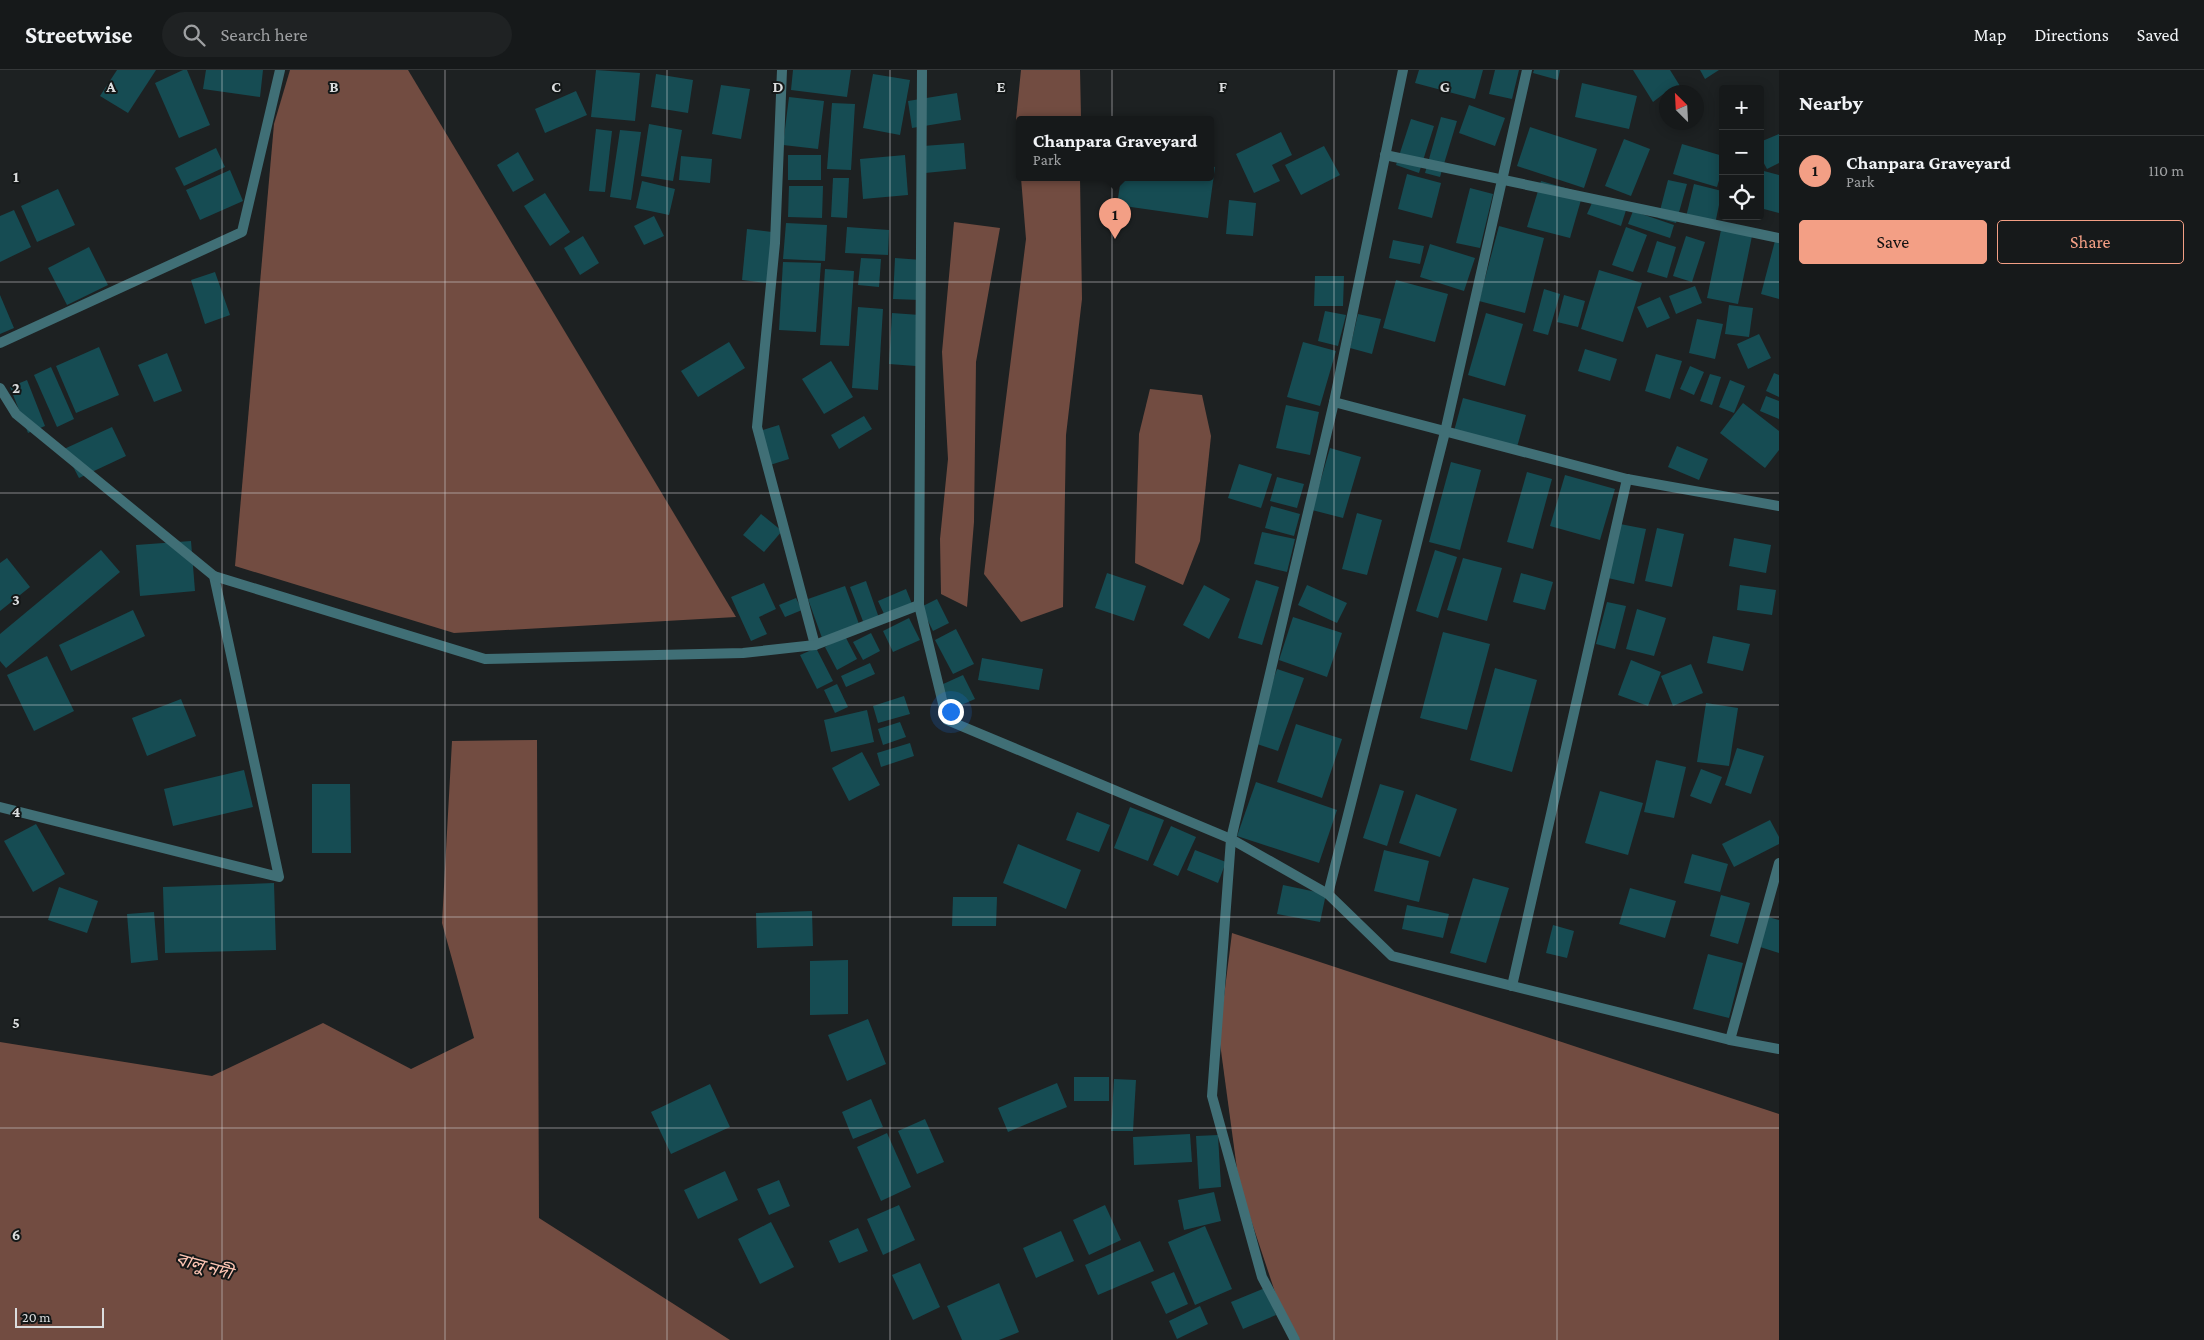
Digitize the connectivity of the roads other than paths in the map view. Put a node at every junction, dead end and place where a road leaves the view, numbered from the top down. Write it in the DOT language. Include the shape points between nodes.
graph roads {
  1 [pos="280,70"];
  2 [pos="782,70"];
  3 [pos="922,70"];
  4 [pos="1403,70"];
  5 [pos="1527,70"];
  6 [pos="1385,155"];
  7 [pos="1502,180"];
  8 [pos="1779,238"];
  9 [pos="0,343"];
  10 [pos="0,388"];
  11 [pos="1334,402"];
  12 [pos="1444,432"];
  13 [pos="1627,479"];
  14 [pos="1779,506"];
  15 [pos="214,576"];
  16 [pos="919,606"];
  17 [pos="815,645"];
  18 [pos="0,807"];
  19 [pos="1231,839"];
  20 [pos="1779,863"];
  21 [pos="1328,894"];
  22 [pos="1512,986"];
  23 [pos="1730,1040"];
  24 [pos="1779,1049"];
  25 [pos="1295,1340"];
  1 -- 9 [label="street" via="242,232"];
  2 -- 17 [label="street" via="776,243 757,427"];
  3 -- 16 [label="street"];
  4 -- 6 [label="street"];
  5 -- 7 [label="street"];
  6 -- 7 [label="street"];
  6 -- 11 [label="street"];
  7 -- 8 [label="street"];
  7 -- 12 [label="street"];
  10 -- 15 [label="street" via="16,414"];
  11 -- 12 [label="street"];
  11 -- 19 [label="street"];
  12 -- 13 [label="street"];
  12 -- 21 [label="street"];
  13 -- 14 [label="street"];
  13 -- 22 [label="street"];
  15 -- 17 [label="street" via="485,659 743,653"];
  15 -- 18 [label="street" via="279,877"];
  16 -- 17 [label="street"];
  16 -- 19 [label="street" via="946,720"];
  19 -- 21 [label="street"];
  19 -- 25 [label="street" via="1212,1096 1262,1277"];
  20 -- 23 [label="street"];
  21 -- 22 [label="street" via="1392,956"];
  22 -- 23 [label="street"];
  23 -- 24 [label="street"];
}
